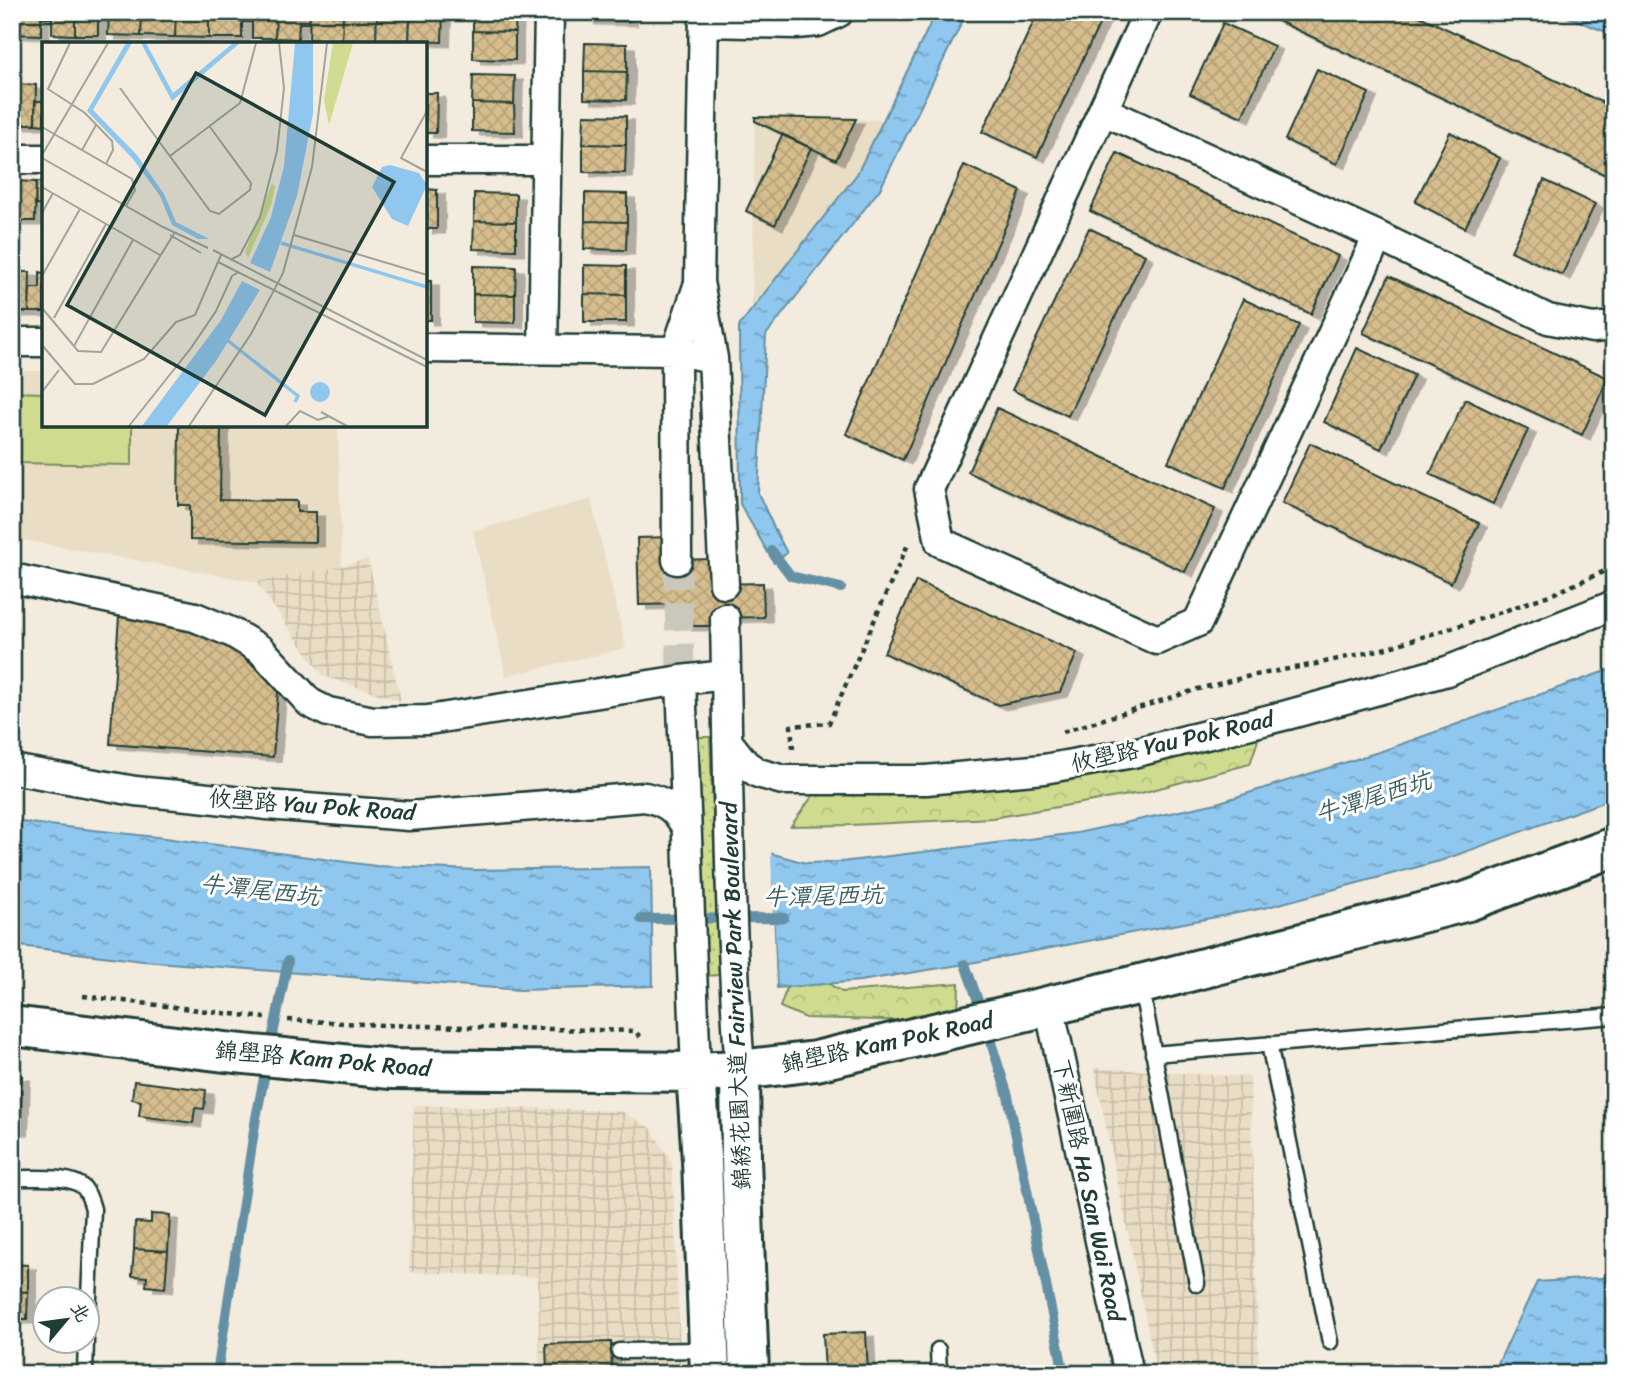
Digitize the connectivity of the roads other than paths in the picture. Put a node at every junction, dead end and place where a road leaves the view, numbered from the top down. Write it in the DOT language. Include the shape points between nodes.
graph roads {
  1 [pos="549,12"];
  2 [pos="839,12"];
  3 [pos="1148,12"];
  4 [pos="704,17"];
  5 [pos="1104,111"];
  6 [pos="12,159"];
  7 [pos="42,159"];
  8 [pos="427,160"];
  9 [pos="546,160"];
  10 [pos="1378,236"];
  11 [pos="699,282"];
  12 [pos="1614,326"];
  13 [pos="12,342"];
  14 [pos="42,342"];
  15 [pos="427,348"];
  16 [pos="543,349"];
  17 [pos="676,351"];
  18 [pos="713,358"];
  19 [pos="677,560"];
  20 [pos="12,578"];
  21 [pos="724,584"];
  22 [pos="1614,604"];
  23 [pos="725,618"];
  24 [pos="726,675"];
  25 [pos="681,680"];
  26 [pos="727,741"];
  27 [pos="12,769"];
  28 [pos="686,834"];
  29 [pos="1614,847"];
  30 [pos="1141,984"];
  31 [pos="1049,1006"];
  32 [pos="1614,1016"];
  33 [pos="12,1026"];
  34 [pos="1269,1044"];
  35 [pos="1153,1054"];
  36 [pos="740,1070"];
  37 [pos="696,1072"];
  38 [pos="12,1178"];
  39 [pos="90,1284"];
  40 [pos="1197,1284"];
  41 [pos="1330,1342"];
  42 [pos="938,1350"];
  43 [pos="620,1351"];
  44 [pos="86,1354"];
  45 [pos="709,1362"];
  46 [pos="85,1374"];
  47 [pos="749,1374"];
  48 [pos="939,1374"];
  49 [pos="1129,1374"];
  1 -- 9 [label="street"];
  2 -- 4 [label="street" via="818,22 796,24"];
  3 -- 5 [label="street"];
  4 -- 11 [label="street"];
  5 -- 10 [label="street"];
  5 -- 10 [label="street" via="929,489 940,542 1157,640 1198,622"];
  6 -- 7 [label="street"];
  8 -- 9 [label="street"];
  9 -- 16 [label="street"];
  10 -- 12 [label="street" via="1548,319 1593,328"];
  11 -- 17 [label="street"];
  11 -- 18 [label="street"];
  13 -- 14 [label="street"];
  15 -- 16 [label="street"];
  16 -- 17 [label="street"];
  17 -- 18 [label="street"];
  17 -- 19 [label="street"];
  18 -- 21 [label="street"];
  20 -- 25 [label="street" via="195,617 261,650 310,703 328,712 373,721 428,720"];
  22 -- 26 [label="street, 攸壆路 Yau Pok Road" via="1447,671 1133,753 1044,769 926,780 783,780 751,769"];
  23 -- 24 [label="street, 錦綉花園大道 Fairview Park Boulevard"];
  24 -- 25 [label="street"];
  24 -- 26 [label="street, 錦綉花園大道 Fairview Park Boulevard"];
  25 -- 28 [label="street, 錦綉花園大道 Fairview Park Boulevard"];
  26 -- 36 [label="street, 錦綉花園大道 Fairview Park Boulevard"];
  27 -- 28 [label="street, 攸壆路 Yau Pok Road" via="135,791 408,816 645,797 675,810"];
  28 -- 37 [label="street, 錦綉花園大道 Fairview Park Boulevard"];
  29 -- 30 [label="street, 錦壆路 Kam Pok Road" via="1468,901"];
  30 -- 31 [label="street, 錦壆路 Kam Pok Road"];
  30 -- 35 [label="lane"];
  31 -- 36 [label="street, 錦壆路 Kam Pok Road" via="816,1061"];
  31 -- 49 [label="street, 下新圍路 Ha San Wai Road"];
  32 -- 34 [label="lane"];
  33 -- 37 [label="street, 錦壆路 Kam Pok Road" via="391,1069"];
  34 -- 35 [label="lane"];
  34 -- 41 [label="lane"];
  35 -- 40 [label="lane"];
  36 -- 37 [label="street, 錦壆路 Kam Pok Road"];
  36 -- 47 [label="street, 錦綉花園大道 Fairview Park Boulevard"];
  37 -- 45 [label="street, 錦綉花園大道 Fairview Park Boulevard"];
  38 -- 39 [label="lane" via="64,1179 85,1189 93,1209"];
  42 -- 48 [label="lane"];
  43 -- 45 [label="lane"];
  44 -- 46 [label="lane"];
}
